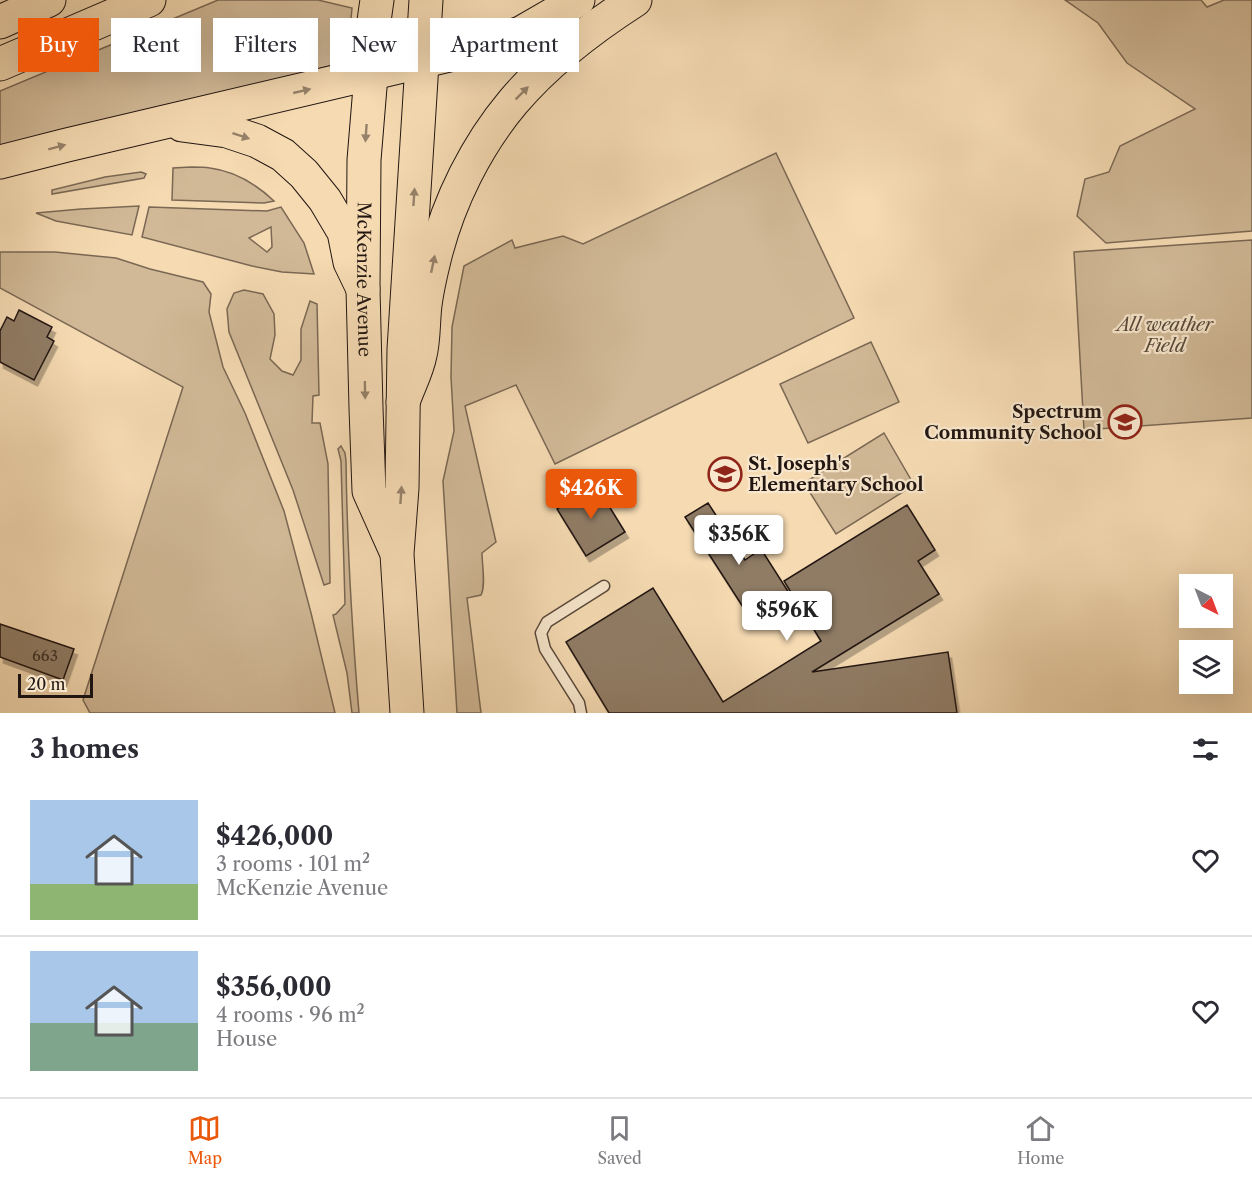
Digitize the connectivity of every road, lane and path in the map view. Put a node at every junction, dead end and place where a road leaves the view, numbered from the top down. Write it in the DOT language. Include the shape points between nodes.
graph roads {
  1 [pos="49,0"];
  2 [pos="149,0"];
  3 [pos="377,0"];
  4 [pos="426,0"];
  5 [pos="578,0"];
  6 [pos="635,0"];
  7 [pos="0,22"];
  8 [pos="423,62"];
  9 [pos="0,64"];
  10 [pos="371,75"];
  11 [pos="163,123"];
  12 [pos="0,162"];
  13 [pos="363,289"];
  14 [pos="403,402"];
  15 [pos="397,554"];
  16 [pos="604,586"];
  17 [pos="407,713"];
  18 [pos="581,713"];
  1 -- 7 [label="main road"];
  2 -- 9 [label="main road"];
  3 -- 10 [label="main road, McKenzie Avenue"];
  4 -- 8 [label="main road, McKenzie Avenue"];
  5 -- 8 [label="main road" via="521,33"];
  14 -- 6 [label="main road, one-way" via="420,355 434,257 463,179 486,139 513,102 547,67 585,34"];
  8 -- 10 [label="main road"];
  14 -- 8 [label="main road, McKenzie Avenue, one-way"];
  11 -- 10 [label="main road, one-way"];
  10 -- 13 [label="main road, McKenzie Avenue, one-way" via="364,160"];
  12 -- 11 [label="main road, one-way"];
  11 -- 13 [label="main road, one-way" via="227,131 283,155 325,200 344,232 350,262"];
  13 -- 15 [label="main road, McKenzie Avenue, one-way" via="369,491"];
  15 -- 14 [label="main road, McKenzie Avenue, one-way"];
  15 -- 17 [label="main road, McKenzie Avenue"];
  16 -- 18 [label="lane" via="547,622 541,633 545,649"];
}
